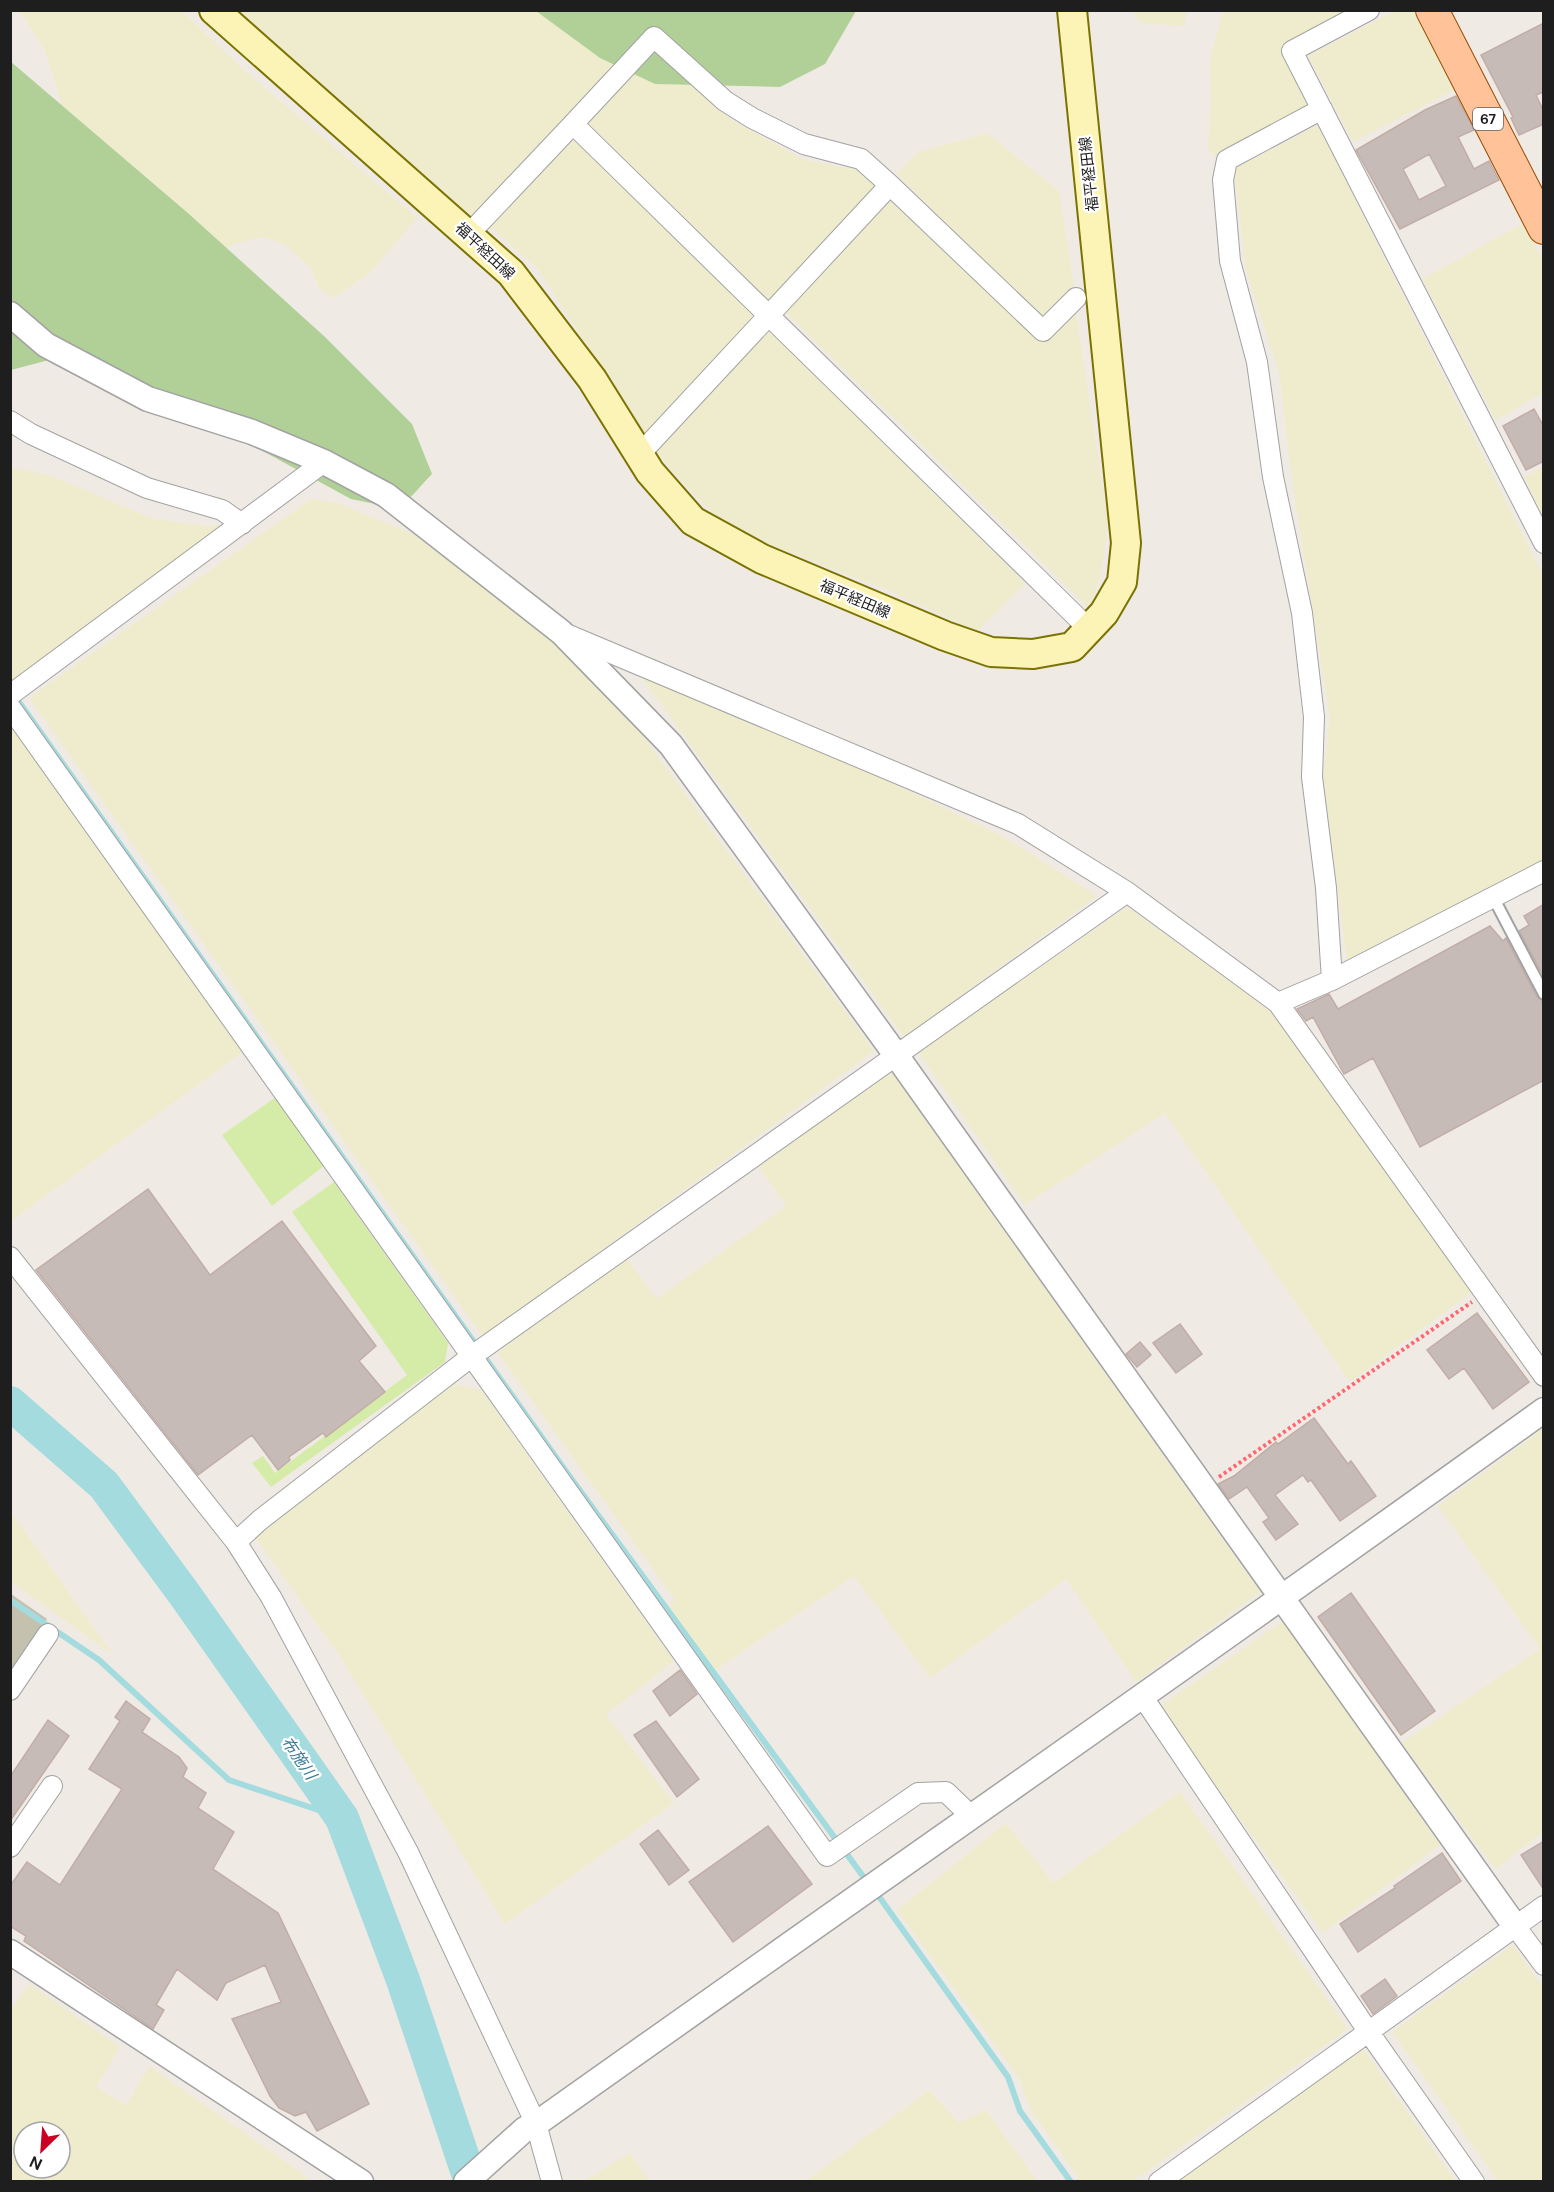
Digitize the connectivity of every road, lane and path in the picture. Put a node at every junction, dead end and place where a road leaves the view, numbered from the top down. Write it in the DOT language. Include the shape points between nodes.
graph roads {
  1 [pos="214,10"];
  2 [pos="1072,10"];
  3 [pos="1369,10"];
  4 [pos="1432,10"];
  5 [pos="1322,109"];
  6 [pos="573,124"];
  7 [pos="890,185"];
  8 [pos="1544,228"];
  9 [pos="468,235"];
  10 [pos="1076,298"];
  11 [pos="10,314"];
  12 [pos="770,315"];
  13 [pos="10,421"];
  14 [pos="639,455"];
  15 [pos="324,462"];
  16 [pos="242,524"];
  17 [pos="1544,543"];
  18 [pos="1089,629"];
  19 [pos="561,632"];
  20 [pos="10,695"];
  21 [pos="10,707"];
  22 [pos="1544,871"];
  23 [pos="1127,892"];
  24 [pos="1493,897"];
  25 [pos="1332,980"];
  26 [pos="1544,994"];
  27 [pos="1278,1003"];
  28 [pos="896,1055"];
  29 [pos="10,1257"];
  30 [pos="1485,1293"];
  31 [pos="472,1356"];
  32 [pos="1544,1376"];
  33 [pos="1544,1410"];
  34 [pos="1203,1487"];
  35 [pos="236,1542"];
  36 [pos="1282,1599"];
  37 [pos="48,1634"];
  38 [pos="10,1690"];
  39 [pos="1142,1696"];
  40 [pos="52,1786"];
  41 [pos="970,1815"];
  42 [pos="10,1847"];
  43 [pos="1544,1906"];
  44 [pos="1515,1926"];
  45 [pos="10,1952"];
  46 [pos="1544,1965"];
  47 [pos="1368,2031"];
  48 [pos="530,2126"];
  49 [pos="360,2181"];
  50 [pos="466,2181"];
  51 [pos="552,2181"];
  52 [pos="1159,2181"];
  53 [pos="1474,2181"];
  1 -- 9 [label="main road, 福平経田線"];
  2 -- 18 [label="main road, 福平経田線" via="1126,543 1122,582 1104,613"];
  3 -- 5 [label="street" via="1292,51"];
  4 -- 8 [label="main road, 67"];
  5 -- 17 [label="street"];
  5 -- 25 [label="street" via="1227,160 1223,180 1230,261 1257,362 1273,477 1302,613 1314,717 1311,777 1326,888"];
  6 -- 7 [label="street" via="654,37 725,101 804,144 861,159"];
  6 -- 9 [label="street"];
  6 -- 12 [label="street"];
  7 -- 10 [label="street" via="1043,331"];
  7 -- 12 [label="street"];
  9 -- 14 [label="main road, 福平経田線" via="511,273 592,380"];
  11 -- 15 [label="street" via="46,345 148,399 252,432"];
  12 -- 14 [label="street"];
  12 -- 18 [label="street"];
  13 -- 16 [label="street" via="147,488 222,510"];
  14 -- 18 [label="main road, 福平経田線" via="693,521 762,559 945,636 991,652 1033,654 1072,647"];
  15 -- 16 [label="street"];
  15 -- 19 [label="street" via="386,495"];
  16 -- 20 [label="street"];
  19 -- 23 [label="street" via="1018,824"];
  19 -- 28 [label="street" via="670,745"];
  21 -- 31 [label="street"];
  22 -- 24 [label="street"];
  23 -- 27 [label="street"];
  23 -- 28 [label="street"];
  24 -- 25 [label="street"];
  24 -- 26 [label="lane"];
  25 -- 27 [label="street"];
  27 -- 30 [label="street"];
  28 -- 31 [label="street"];
  28 -- 34 [label="street"];
  29 -- 35 [label="street"];
  30 -- 32 [label="street"];
  30 -- 34 [label="path"];
  31 -- 35 [label="street"];
  31 -- 41 [label="street" via="827,1856 918,1793 946,1792"];
  33 -- 36 [label="street"];
  34 -- 36 [label="street"];
  35 -- 48 [label="street" via="271,1597 408,1852"];
  36 -- 39 [label="street"];
  36 -- 44 [label="street"];
  37 -- 38 [label="street"];
  39 -- 41 [label="street"];
  39 -- 47 [label="street"];
  40 -- 42 [label="street"];
  41 -- 48 [label="street"];
  43 -- 44 [label="street"];
  44 -- 46 [label="street"];
  44 -- 47 [label="street"];
  45 -- 49 [label="street"];
  47 -- 52 [label="street"];
  47 -- 53 [label="street"];
  48 -- 50 [label="street"];
  48 -- 51 [label="street"];
}
